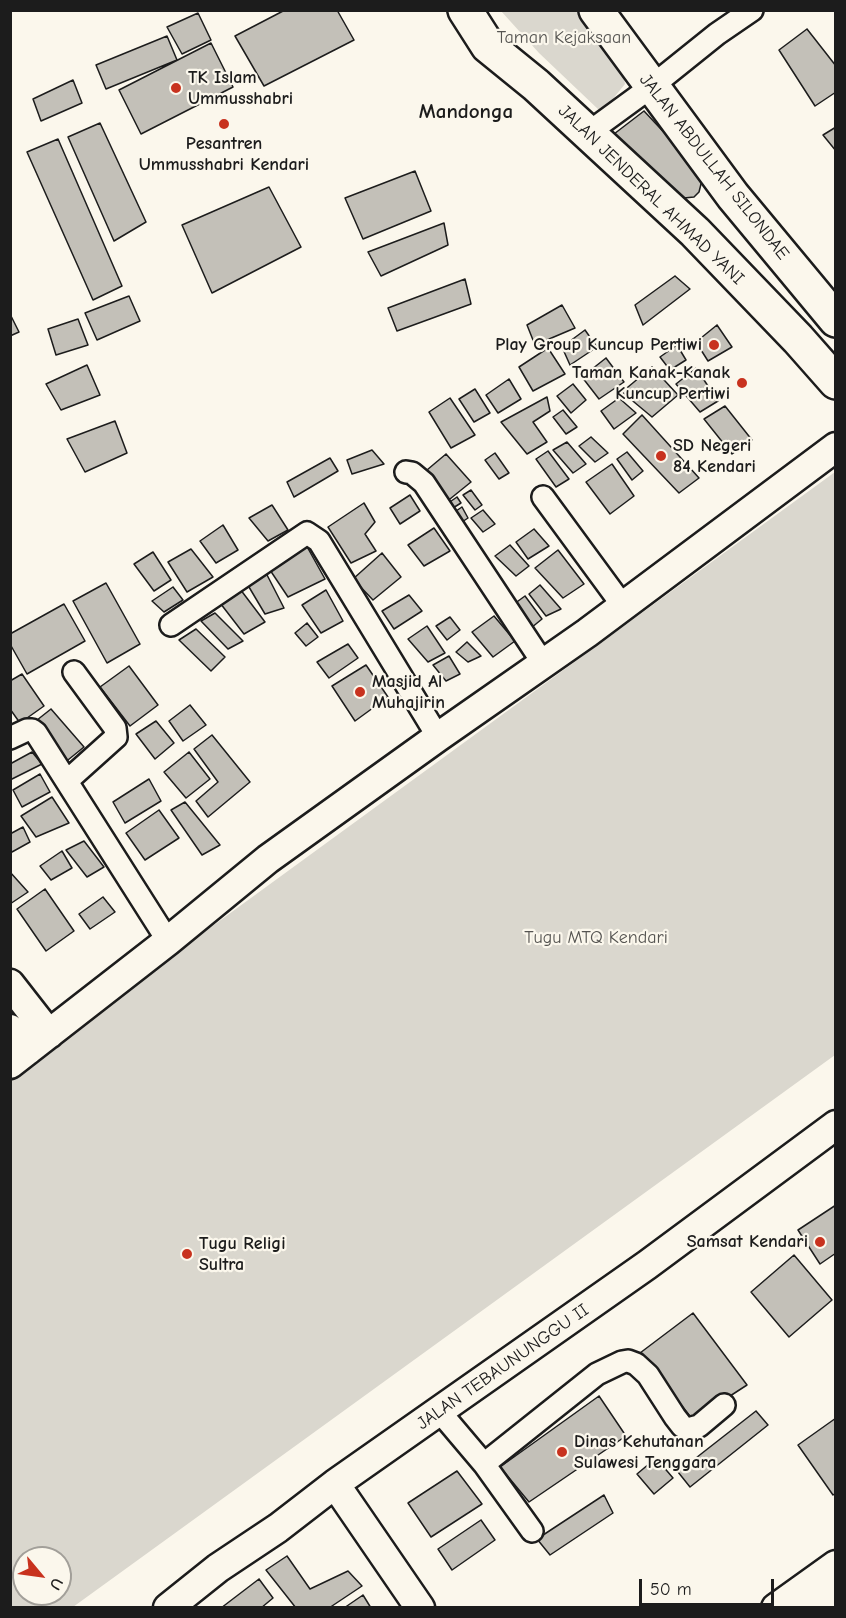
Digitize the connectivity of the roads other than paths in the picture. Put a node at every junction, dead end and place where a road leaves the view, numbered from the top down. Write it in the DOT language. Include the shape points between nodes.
graph roads {
  1 [pos="465,10"];
  2 [pos="596,10"];
  3 [pos="752,10"];
  4 [pos="651,87"];
  5 [pos="588,133"];
  6 [pos="836,320"];
  7 [pos="836,382"];
  8 [pos="836,447"];
  9 [pos="406,472"];
  10 [pos="543,497"];
  11 [pos="623,606"];
  12 [pos="171,625"];
  13 [pos="543,663"];
  14 [pos="74,672"];
  15 [pos="438,737"];
  16 [pos="10,738"];
  17 [pos="66,781"];
  18 [pos="168,941"];
  19 [pos="10,984"];
  20 [pos="24,1044"];
  21 [pos="836,1125"];
  22 [pos="724,1405"];
  23 [pos="440,1412"];
  24 [pos="484,1464"];
  25 [pos="335,1484"];
  26 [pos="532,1531"];
  27 [pos="836,1564"];
  28 [pos="836,1592"];
  29 [pos="168,1608"];
  30 [pos="420,1608"];
  31 [pos="776,1608"];
  32 [pos="813,1608"];
  1 -- 5 [label="highway, JALAN JENDERAL AHMAD YANI" via="488,46"];
  2 -- 4 [label="highway, JALAN ABDULLAH SILONDAE"];
  3 -- 4 [label="street"];
  4 -- 5 [label="street"];
  4 -- 6 [label="highway, JALAN ABDULLAH SILONDAE"];
  5 -- 7 [label="highway, JALAN JENDERAL AHMAD YANI" via="694,232"];
  8 -- 11 [label="street"];
  9 -- 13 [label="street" via="424,483"];
  10 -- 11 [label="street"];
  11 -- 13 [label="street"];
  12 -- 15 [label="street" via="310,534 319,542"];
  13 -- 15 [label="street"];
  14 -- 17 [label="street" via="115,728 116,737"];
  15 -- 18 [label="street" via="268,860"];
  16 -- 17 [label="street" via="34,731"];
  17 -- 18 [label="street"];
  18 -- 20 [label="street"];
  19 -- 20 [label="street"];
  21 -- 23 [label="street, JALAN TEBAUNUNGGU II"];
  22 -- 24 [label="street" via="699,1426 688,1429 675,1418 648,1375 636,1364 622,1362 597,1374"];
  23 -- 24 [label="street"];
  23 -- 25 [label="street, JALAN TEBAUNUNGGU II"];
  24 -- 26 [label="street"];
  25 -- 29 [label="street, JALAN TEBAUNUNGGU II"];
  25 -- 30 [label="street"];
  27 -- 31 [label="street"];
  28 -- 32 [label="street"];
}
